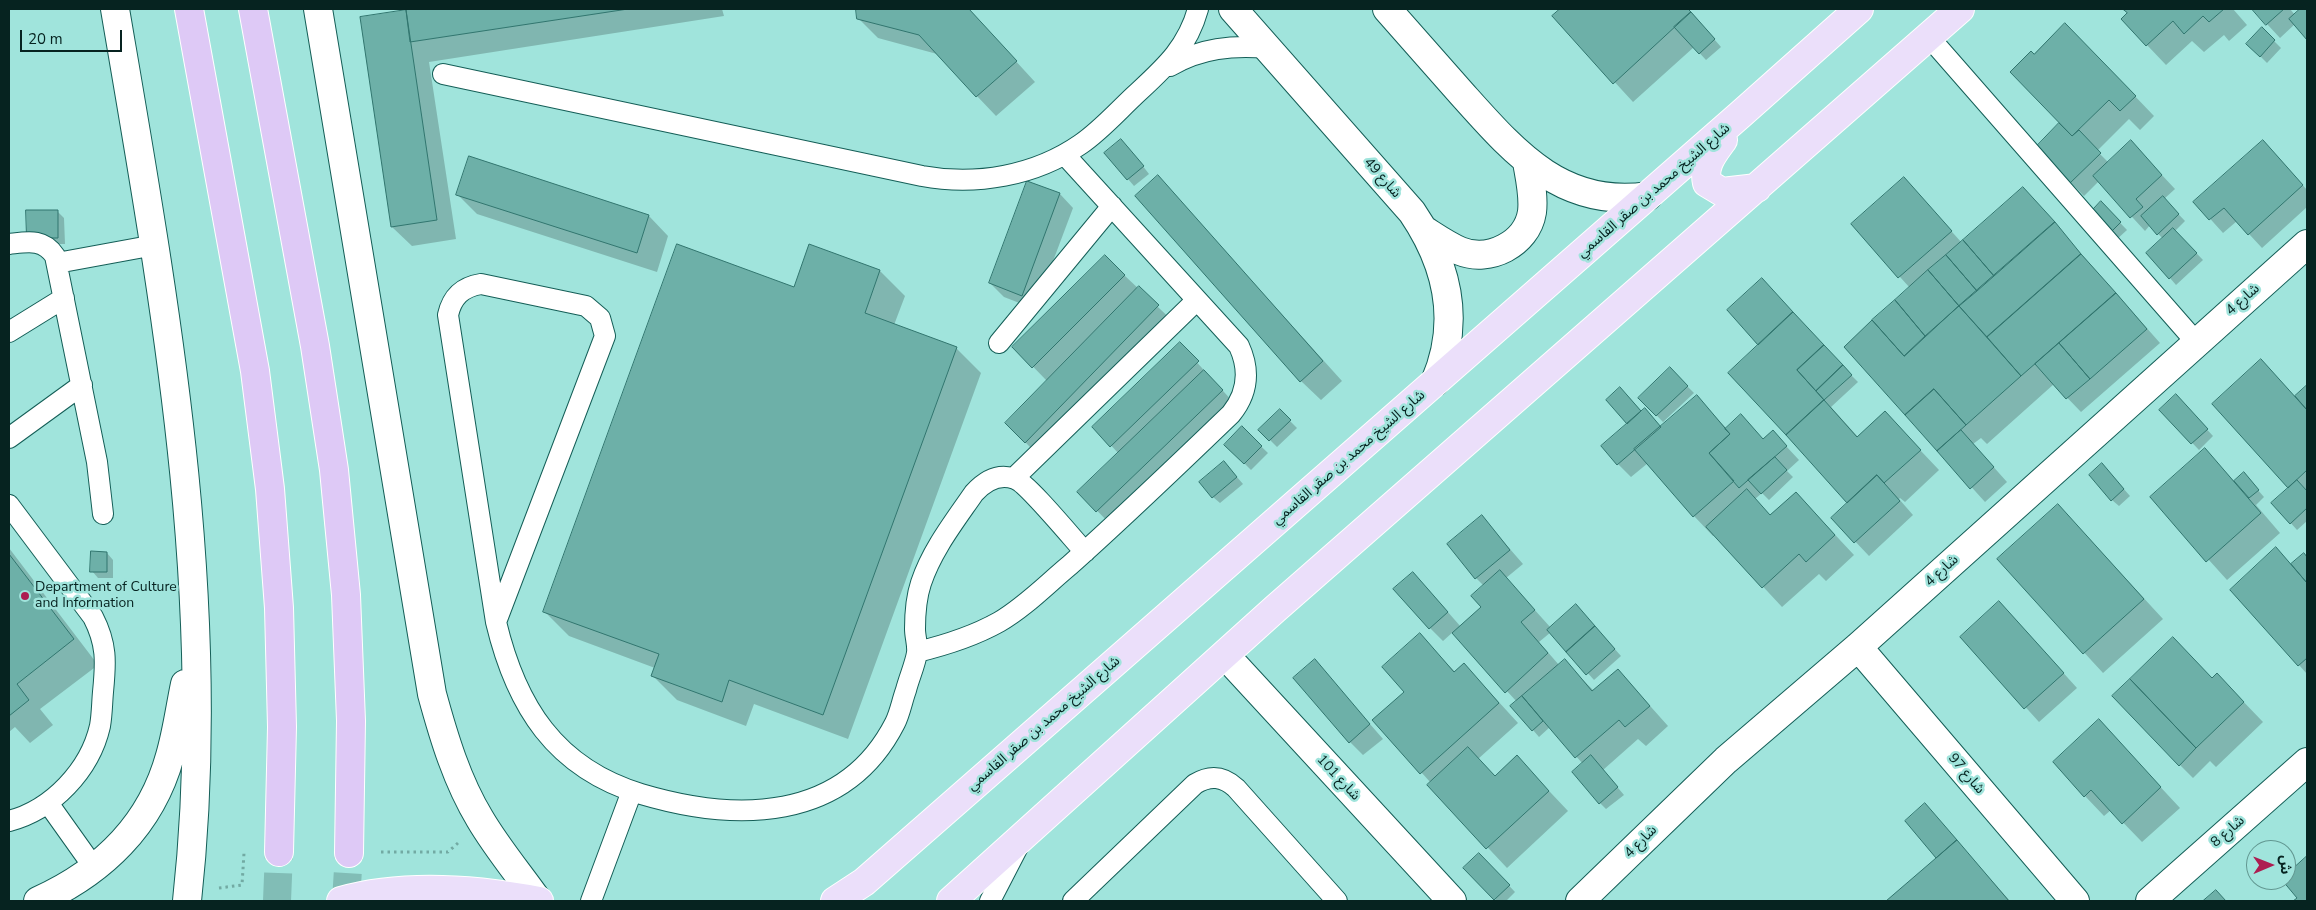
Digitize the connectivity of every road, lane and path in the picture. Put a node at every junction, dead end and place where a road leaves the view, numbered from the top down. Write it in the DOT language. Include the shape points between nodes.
graph roads {
  1 [pos="115,9"];
  2 [pos="190,9"];
  3 [pos="253,9"];
  4 [pos="318,9"];
  5 [pos="1198,9"];
  6 [pos="1234,9"];
  7 [pos="1387,9"];
  8 [pos="1859,9"];
  9 [pos="1960,9"];
  10 [pos="1929,37"];
  11 [pos="1268,48"];
  12 [pos="1160,72"];
  13 [pos="443,74"];
  14 [pos="1742,114"];
  15 [pos="1065,155"];
  16 [pos="1527,162"];
  17 [pos="1757,188"];
  18 [pos="1648,196"];
  19 [pos="1112,206"];
  20 [pos="1424,230"];
  21 [pos="9,244"];
  22 [pos="2307,244"];
  23 [pos="155,245"];
  24 [pos="57,264"];
  25 [pos="64,298"];
  26 [pos="1197,300"];
  27 [pos="9,332"];
  28 [pos="2196,342"];
  29 [pos="999,343"];
  30 [pos="1435,382"];
  31 [pos="82,385"];
  32 [pos="9,438"];
  33 [pos="1014,478"];
  34 [pos="9,505"];
  35 [pos="103,514"];
  36 [pos="1085,552"];
  37 [pos="496,622"];
  38 [pos="195,631"];
  39 [pos="1858,647"];
  40 [pos="917,652"];
  41 [pos="1225,655"];
  42 [pos="2307,762"];
  43 [pos="632,791"];
  44 [pos="48,803"];
  45 [pos="481,820"];
  46 [pos="9,822"];
  47 [pos="1024,836"];
  48 [pos="279,852"];
  49 [pos="349,852"];
  50 [pos="95,869"];
  51 [pos="188,897"];
  52 [pos="38,901"];
  53 [pos="341,901"];
  54 [pos="538,901"];
  55 [pos="591,901"];
  56 [pos="835,901"];
  57 [pos="951,901"];
  58 [pos="990,901"];
  59 [pos="1073,901"];
  60 [pos="1337,901"];
  61 [pos="1452,901"];
  62 [pos="1580,901"];
  63 [pos="2075,901"];
  64 [pos="2150,901"];
  1 -- 23 [label="street"];
  2 -- 48 [label="highway" via="255,371 270,489 281,687"];
  3 -- 49 [label="highway" via="315,346 334,470 346,595 351,721"];
  4 -- 45 [label="street" via="432,694 452,759"];
  5 -- 12 [label="lane" via="1193,27 1179,52"];
  6 -- 11 [label="street, شارع 49"];
  7 -- 16 [label="street" via="1488,124"];
  8 -- 14 [label="main road, شارع الشيخ محمد بن صقر القاسمي"];
  9 -- 10 [label="main road"];
  10 -- 17 [label="main road"];
  10 -- 28 [label="lane"];
  11 -- 12 [label="lane" via="1211,49 1184,58"];
  11 -- 20 [label="street, شارع 49" via="1412,212"];
  12 -- 15 [label="lane" via="1098,130"];
  13 -- 15 [label="lane" via="942,180 1003,176"];
  14 -- 17 [label="main road" via="1706,164 1705,174 1707,183 1722,192"];
  14 -- 18 [label="main road, شارع الشيخ محمد بن صقر القاسمي"];
  15 -- 19 [label="lane"];
  16 -- 18 [label="street" via="1564,185 1585,192 1628,199"];
  16 -- 20 [label="street" via="1532,213 1525,230 1513,244 1496,252 1478,255 1460,251"];
  17 -- 41 [label="main road"];
  18 -- 30 [label="main road, شارع الشيخ محمد بن صقر القاسمي"];
  19 -- 26 [label="lane"];
  19 -- 29 [label="lane"];
  20 -- 30 [label="street, شارع 49" via="1444,279 1448,306 1445,360"];
  21 -- 24 [label="lane" via="44,244 51,250"];
  22 -- 28 [label="street, شارع 4"];
  23 -- 24 [label="lane"];
  23 -- 38 [label="street" via="183,456"];
  24 -- 25 [label="lane"];
  25 -- 27 [label="lane"];
  25 -- 31 [label="lane"];
  26 -- 33 [label="lane"];
  26 -- 36 [label="lane" via="1239,346 1244,357 1246,382 1239,405"];
  28 -- 39 [label="street, شارع 4"];
  30 -- 56 [label="main road, شارع الشيخ محمد بن صقر القاسمي" via="864,882"];
  31 -- 32 [label="lane"];
  31 -- 35 [label="lane"];
  33 -- 36 [label="lane" via="1021,481"];
  33 -- 40 [label="lane" via="1003,476 982,484 935,551 920,586 916,608"];
  34 -- 44 [label="lane" via="93,617 105,649 100,726 80,770"];
  36 -- 40 [label="lane" via="1000,622 955,641"];
  37 -- 37 [label="lane" via="448,315 450,305 459,294 480,284 586,306 600,318 605,336"];
  37 -- 43 [label="lane" via="514,682 528,710 545,732 585,768"];
  38 -- 50 [label="street" via="170,756 158,788 142,818 120,846"];
  38 -- 51 [label="street" via="196,747"];
  39 -- 62 [label="street, شارع 4" via="1705,780"];
  39 -- 63 [label="street, شارع 97"];
  40 -- 43 [label="lane" via="896,722 884,741 854,774 817,797 774,810 736,811 688,806"];
  41 -- 47 [label="main road"];
  41 -- 61 [label="street, شارع 101"];
  42 -- 64 [label="street, شارع 8"];
  43 -- 55 [label="lane"];
  44 -- 46 [label="lane" via="25,817"];
  44 -- 50 [label="lane"];
  45 -- 49 [label="path" via="448,852"];
  45 -- 54 [label="street"];
  47 -- 57 [label="main road"];
  47 -- 58 [label="lane"];
  48 -- 51 [label="path" via="244,853 242,886"];
  50 -- 52 [label="street" via="67,888"];
  53 -- 54 [label="main road" via="412,890 476,891"];
  59 -- 60 [label="lane" via="1195,784 1212,778 1221,778 1236,788"];
}
